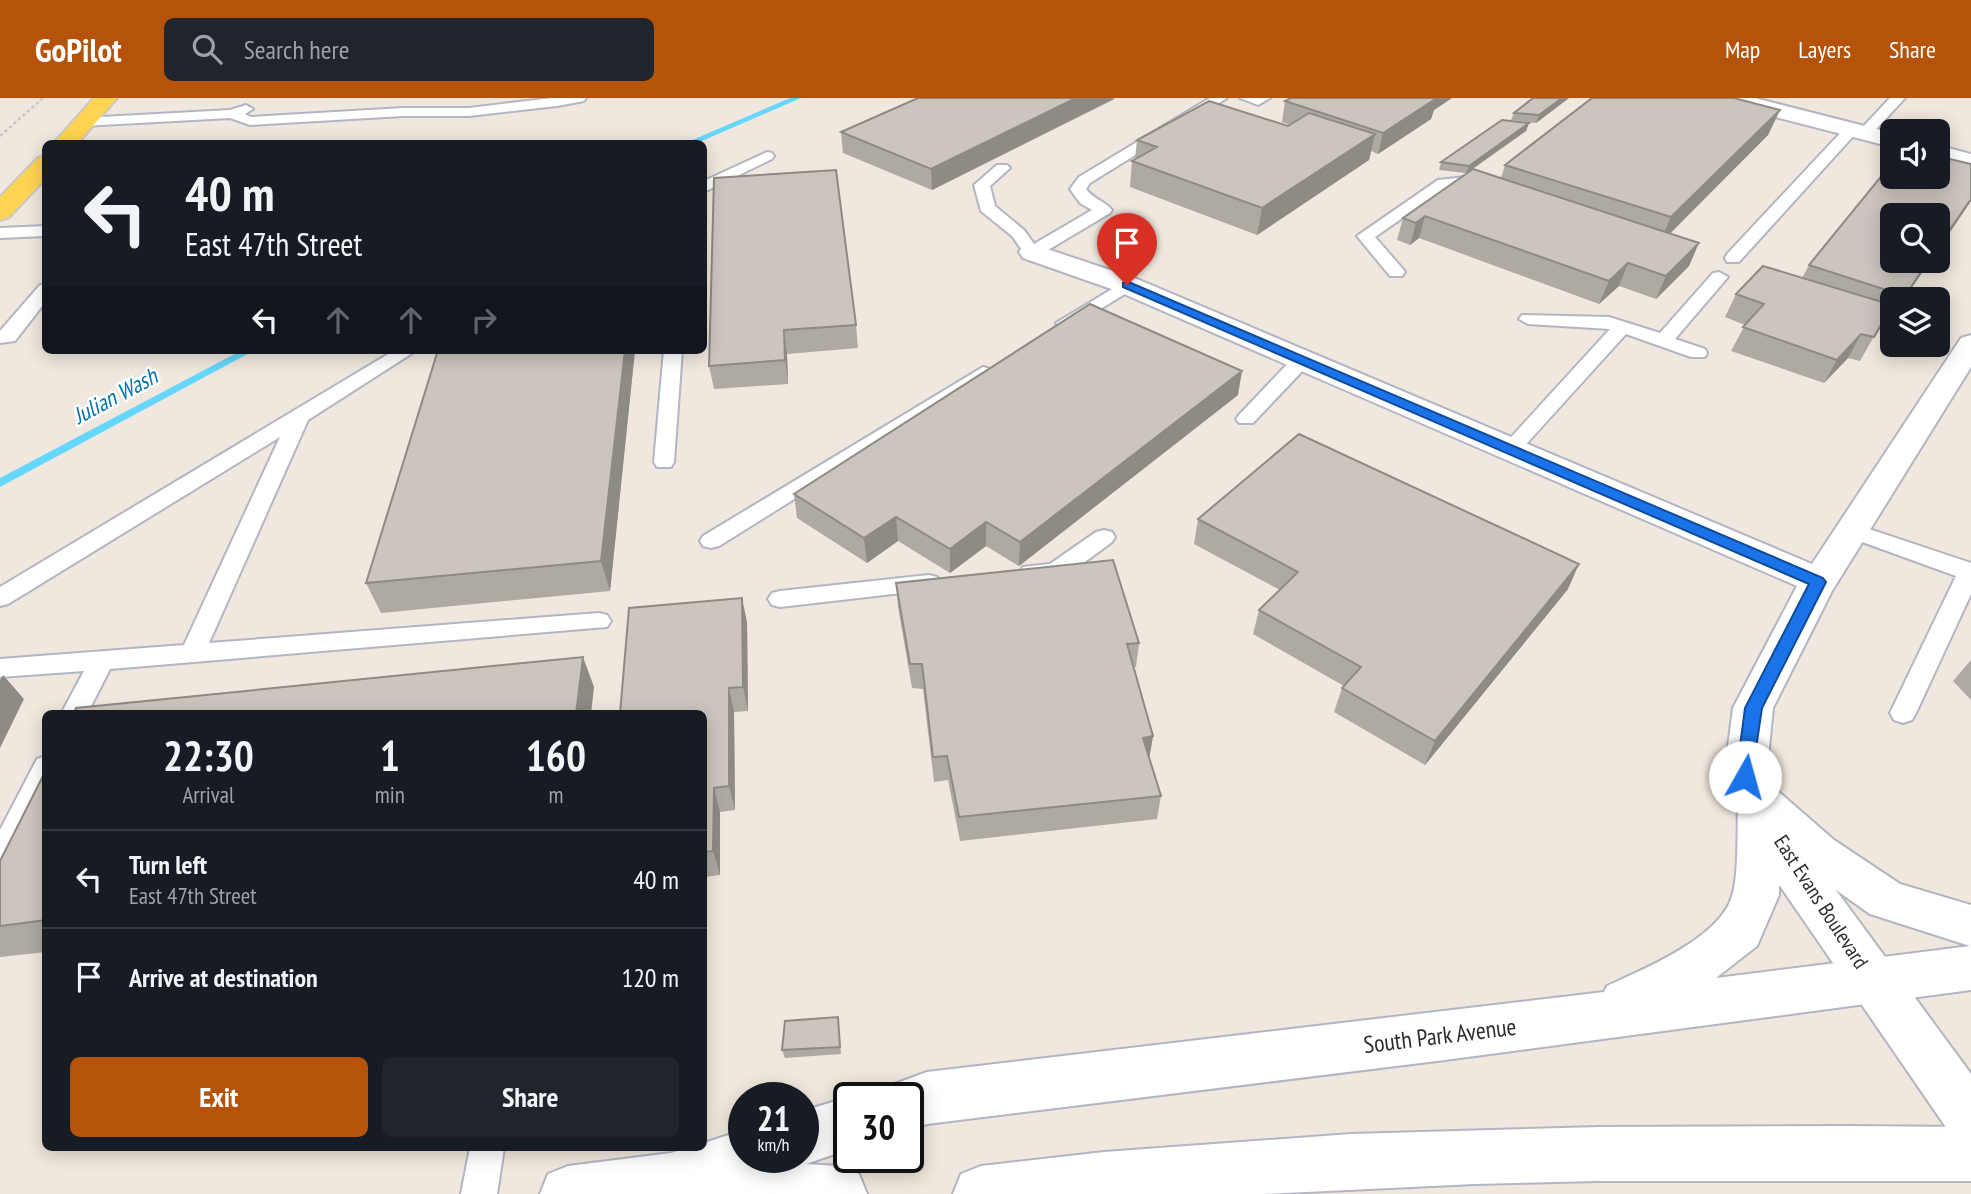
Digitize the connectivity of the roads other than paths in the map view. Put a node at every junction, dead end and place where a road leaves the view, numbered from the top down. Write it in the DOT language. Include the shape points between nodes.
graph roads {
  1 [pos="106,98"];
  2 [pos="428,98"];
  3 [pos="579,98"];
  4 [pos="1220,98"];
  5 [pos="1247,98"];
  6 [pos="1263,98"];
  7 [pos="1729,98"];
  8 [pos="1898,98"];
  9 [pos="544,101"];
  10 [pos="257,105"];
  11 [pos="422,113"];
  12 [pos="231,114"];
  13 [pos="83,122"];
  14 [pos="1858,131"];
  15 [pos="1880,137"];
  16 [pos="67,140"];
  17 [pos="1950,155"];
  18 [pos="767,156"];
  19 [pos="1971,161"];
  20 [pos="42,167"];
  21 [pos="1002,169"];
  22 [pos="1475,181"];
  23 [pos="707,186"];
  24 [pos="0,212"];
  25 [pos="42,231"];
  26 [pos="0,233"];
  27 [pos="1032,252"];
  28 [pos="1733,258"];
  29 [pos="1396,272"];
  30 [pos="1719,277"];
  31 [pos="1127,285"];
  32 [pos="42,294"];
  33 [pos="1528,319"];
  34 [pos="1616,325"];
  35 [pos="1044,336"];
  36 [pos="0,337"];
  37 [pos="1663,341"];
  38 [pos="1971,344"];
  39 [pos="1698,353"];
  40 [pos="401,354"];
  41 [pos="673,354"];
  42 [pos="1303,359"];
  43 [pos="996,365"];
  44 [pos="300,415"];
  45 [pos="1247,419"];
  46 [pos="1511,449"];
  47 [pos="664,462"];
  48 [pos="1851,530"];
  49 [pos="1104,537"];
  50 [pos="711,541"];
  51 [pos="1970,571"];
  52 [pos="1014,575"];
  53 [pos="945,582"];
  54 [pos="1818,582"];
  55 [pos="0,598"];
  56 [pos="780,599"];
  57 [pos="599,621"];
  58 [pos="192,654"];
  59 [pos="102,661"];
  60 [pos="0,668"];
  61 [pos="76,710"];
  62 [pos="1903,713"];
  63 [pos="42,774"];
  64 [pos="1758,801"];
  65 [pos="0,858"];
  66 [pos="1971,926"];
  67 [pos="1971,968"];
  68 [pos="1874,981"];
  69 [pos="1590,1018"];
  70 [pos="924,1100"];
  71 [pos="1971,1118"];
  72 [pos="486,1151"];
  73 [pos="1971,1154"];
  74 [pos="728,1163"];
  75 [pos="1280,1179"];
  76 [pos="671,1181"];
  77 [pos="479,1194"];
  78 [pos="568,1194"];
  79 [pos="839,1194"];
  80 [pos="981,1194"];
  1 -- 13 [label="main road"];
  2 -- 11 [label="lane"];
  3 -- 9 [label="lane"];
  4 -- 27 [label="lane" via="1084,180 1078,189 1086,200 1104,210"];
  5 -- 6 [label="lane"];
  7 -- 14 [label="street"];
  8 -- 14 [label="lane"];
  9 -- 11 [label="lane"];
  10 -- 12 [label="lane"];
  11 -- 12 [label="lane" via="250,121"];
  12 -- 13 [label="lane"];
  13 -- 16 [label="main road"];
  14 -- 15 [label="street"];
  14 -- 28 [label="lane"];
  17 -- 19 [label="street"];
  18 -- 23 [label="lane"];
  20 -- 24 [label="main road"];
  21 -- 27 [label="lane" via="982,185 986,208 1018,233"];
  22 -- 29 [label="lane" via="1443,183 1365,236"];
  25 -- 26 [label="lane"];
  27 -- 31 [label="street"];
  30 -- 37 [label="lane"];
  31 -- 35 [label="lane"];
  31 -- 42 [label="street"];
  32 -- 36 [label="lane" via="8,337"];
  33 -- 34 [label="lane"];
  34 -- 37 [label="lane"];
  34 -- 46 [label="lane"];
  37 -- 39 [label="lane"];
  38 -- 48 [label="street, East Evans Boulevard"];
  40 -- 44 [label="lane"];
  41 -- 47 [label="lane"];
  42 -- 45 [label="lane"];
  42 -- 46 [label="street"];
  43 -- 50 [label="lane"];
  44 -- 55 [label="lane"];
  44 -- 58 [label="lane"];
  46 -- 54 [label="street"];
  48 -- 51 [label="lane"];
  48 -- 54 [label="street, East Evans Boulevard"];
  49 -- 52 [label="lane" via="1055,571"];
  51 -- 62 [label="lane"];
  53 -- 56 [label="lane"];
  54 -- 64 [label="street, East Evans Boulevard" via="1753,708 1745,777"];
  57 -- 58 [label="lane"];
  58 -- 59 [label="lane"];
  59 -- 60 [label="lane"];
  59 -- 61 [label="lane"];
  63 -- 65 [label="lane"];
  64 -- 66 [label="street" via="1818,853 1886,900"];
  64 -- 68 [label="street, East Evans Boulevard" via="1792,866"];
  64 -- 69 [label="street" via="1756,895 1740,932 1686,973"];
  67 -- 68 [label="street, South Park Avenue"];
  68 -- 69 [label="street, South Park Avenue"];
  68 -- 71 [label="street, East Evans Boulevard"];
  69 -- 70 [label="street, South Park Avenue"];
  72 -- 77 [label="lane"];
  73 -- 75 [label="street" via="1545,1154"];
  74 -- 76 [label="street"];
  75 -- 80 [label="street" via="1100,1178"];
  76 -- 78 [label="street"];
  76 -- 79 [label="street"];
}
